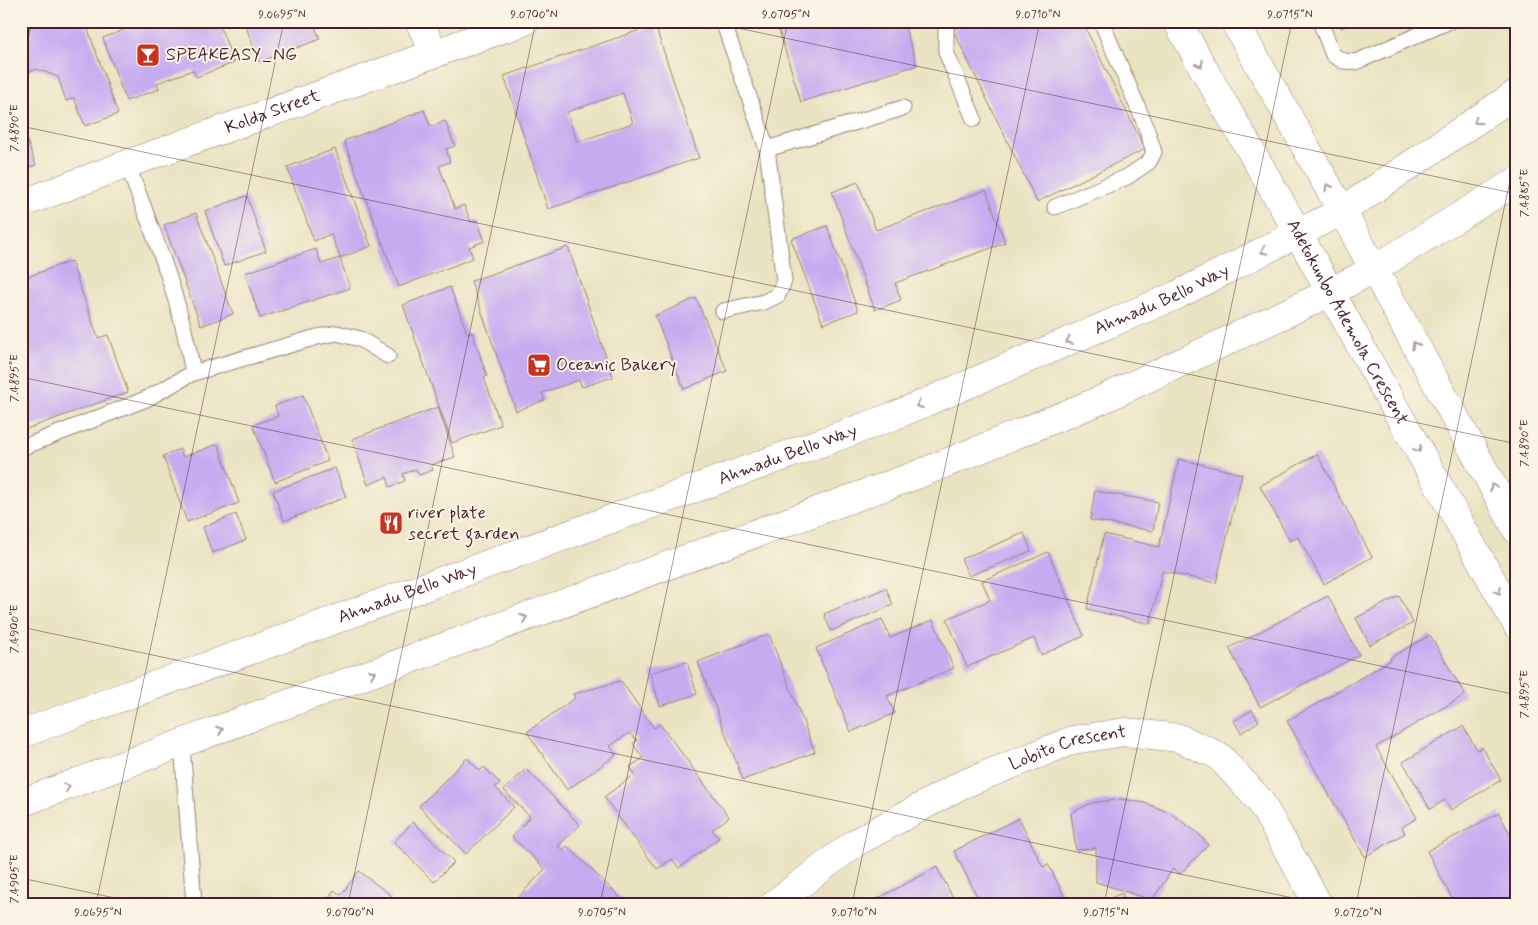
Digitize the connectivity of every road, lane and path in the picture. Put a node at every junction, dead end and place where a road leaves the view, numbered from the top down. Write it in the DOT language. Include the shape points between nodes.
graph roads {
  1 [pos="419,21"];
  2 [pos="525,21"];
  3 [pos="723,21"];
  4 [pos="946,21"];
  5 [pos="1101,21"];
  6 [pos="1177,21"];
  7 [pos="1234,21"];
  8 [pos="1320,21"];
  9 [pos="1450,22"];
  10 [pos="434,54"];
  11 [pos="1517,93"];
  12 [pos="904,108"];
  13 [pos="974,119"];
  14 [pos="767,149"];
  15 [pos="127,164"];
  16 [pos="1517,181"];
  17 [pos="21,204"];
  18 [pos="1055,208"];
  19 [pos="1342,211"];
  20 [pos="1298,234"];
  21 [pos="1374,269"];
  22 [pos="1329,293"];
  23 [pos="723,311"];
  24 [pos="388,356"];
  25 [pos="193,373"];
  26 [pos="21,448"];
  27 [pos="1517,530"];
  28 [pos="1517,625"];
  29 [pos="21,734"];
  30 [pos="182,745"];
  31 [pos="21,803"];
  32 [pos="192,903"];
  33 [pos="774,904"];
  34 [pos="1318,904"];
  1 -- 10 [label="main road"];
  2 -- 10 [label="main road, Kolda Street"];
  3 -- 14 [label="lane"];
  4 -- 13 [label="lane" via="946,52"];
  5 -- 18 [label="lane" via="1154,152 1149,162 1127,177"];
  6 -- 20 [label="main road, Adetokunbo Ademola Crescent, one-way"];
  19 -- 7 [label="main road, one-way"];
  8 -- 9 [label="lane" via="1333,55 1343,61 1356,62"];
  10 -- 15 [label="main road, Kolda Street"];
  11 -- 19 [label="main road, Ahmadu Bello Way, one-way"];
  12 -- 14 [label="lane"];
  14 -- 23 [label="lane" via="784,281 778,295 764,302"];
  15 -- 17 [label="main road, Kolda Street"];
  15 -- 25 [label="lane" via="165,263"];
  16 -- 21 [label="main road"];
  19 -- 20 [label="main road, Ahmadu Bello Way"];
  19 -- 21 [label="main road"];
  20 -- 22 [label="main road, Adetokunbo Ademola Crescent"];
  20 -- 29 [label="main road, Ahmadu Bello Way, one-way" via="1177,295 894,416"];
  21 -- 22 [label="main road"];
  27 -- 21 [label="main road, one-way"];
  22 -- 28 [label="main road, Adetokunbo Ademola Crescent, one-way"];
  30 -- 22 [label="main road, one-way" via="919,474 1101,400"];
  24 -- 25 [label="lane" via="360,339 338,333 316,336"];
  25 -- 26 [label="lane" via="146,400"];
  31 -- 30 [label="main road, one-way"];
  30 -- 32 [label="lane"];
  33 -- 34 [label="main road, Lobito Crescent" via="855,843 961,785 1073,740 1126,732 1179,738 1219,756 1260,801"];
}
